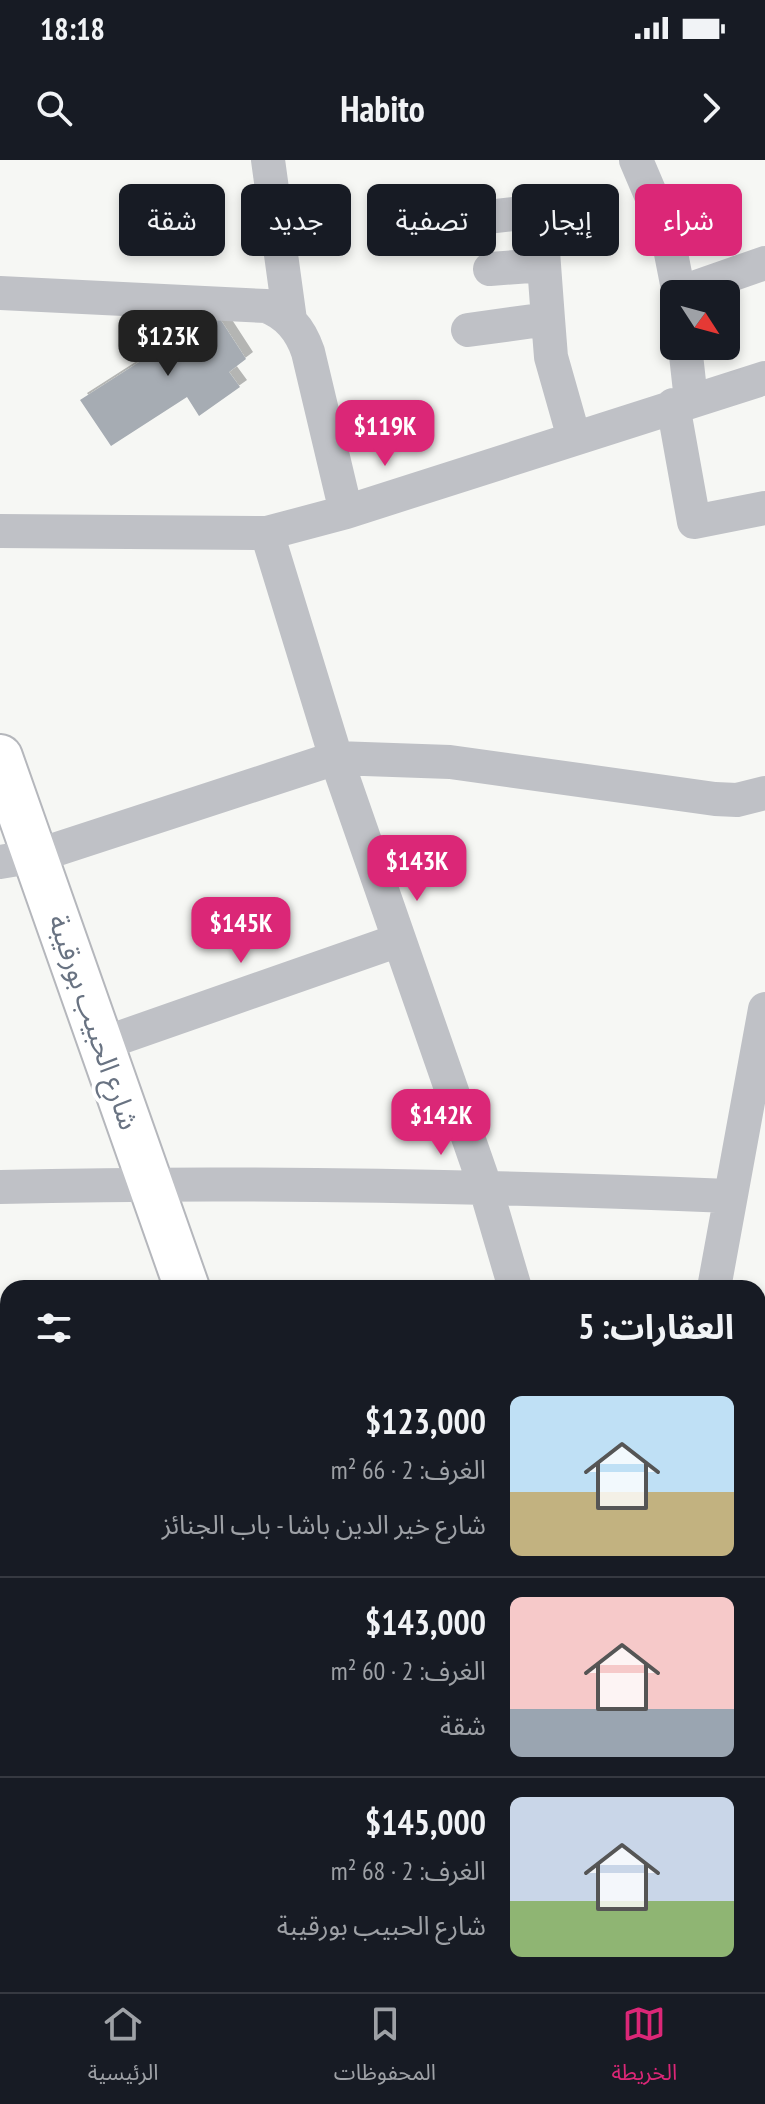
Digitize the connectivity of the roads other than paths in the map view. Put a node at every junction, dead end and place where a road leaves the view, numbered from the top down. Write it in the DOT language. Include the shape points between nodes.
graph roads {
  1 [pos="268,160"];
  2 [pos="636,160"];
  3 [pos="496,216"];
  4 [pos="765,263"];
  5 [pos="544,265"];
  6 [pos="490,269"];
  7 [pos="676,280"];
  8 [pos="718,280"];
  9 [pos="0,293"];
  10 [pos="548,319"];
  11 [pos="290,320"];
  12 [pos="468,330"];
  13 [pos="684,360"];
  14 [pos="765,378"];
  15 [pos="682,403"];
  16 [pos="574,438"];
  17 [pos="765,508"];
  18 [pos="346,512"];
  19 [pos="0,531"];
  20 [pos="267,533"];
  21 [pos="0,757"];
  22 [pos="336,758"];
  23 [pos="765,793"];
  24 [pos="18,859"];
  25 [pos="399,940"];
  26 [pos="765,1009"];
  27 [pos="102,1044"];
  28 [pos="151,1183"];
  29 [pos="485,1186"];
  30 [pos="0,1187"];
  31 [pos="729,1196"];
  32 [pos="184,1280"];
  33 [pos="513,1280"];
  34 [pos="715,1280"];
  1 -- 11 [label="street"];
  2 -- 7 [label="street" via="667,233"];
  3 -- 5 [label="street" via="540,211"];
  4 -- 8 [label="street"];
  5 -- 6 [label="street"];
  5 -- 10 [label="street"];
  9 -- 11 [label="street" via="266,306"];
  10 -- 12 [label="street"];
  10 -- 16 [label="street" via="551,357"];
  11 -- 18 [label="street" via="308,352"];
  13 -- 15 [label="street"];
  14 -- 15 [label="street"];
  15 -- 16 [label="street"];
  15 -- 17 [label="street" via="694,522"];
  16 -- 18 [label="street"];
  18 -- 20 [label="street"];
  19 -- 20 [label="street"];
  20 -- 22 [label="street"];
  21 -- 24 [label="main road, شارع الحبيب بورقيبة"];
  22 -- 23 [label="street" via="450,762 695,798 737,800"];
  22 -- 24 [label="street"];
  22 -- 25 [label="street"];
  24 -- 27 [label="main road, شارع الحبيب بورقيبة"];
  25 -- 27 [label="street"];
  25 -- 29 [label="street"];
  26 -- 31 [label="street"];
  27 -- 28 [label="main road, شارع الحبيب بورقيبة"];
  28 -- 29 [label="street"];
  28 -- 30 [label="street"];
  28 -- 32 [label="main road, شارع الحبيب بورقيبة"];
  29 -- 31 [label="street"];
  29 -- 33 [label="street"];
  31 -- 34 [label="street"];
}
